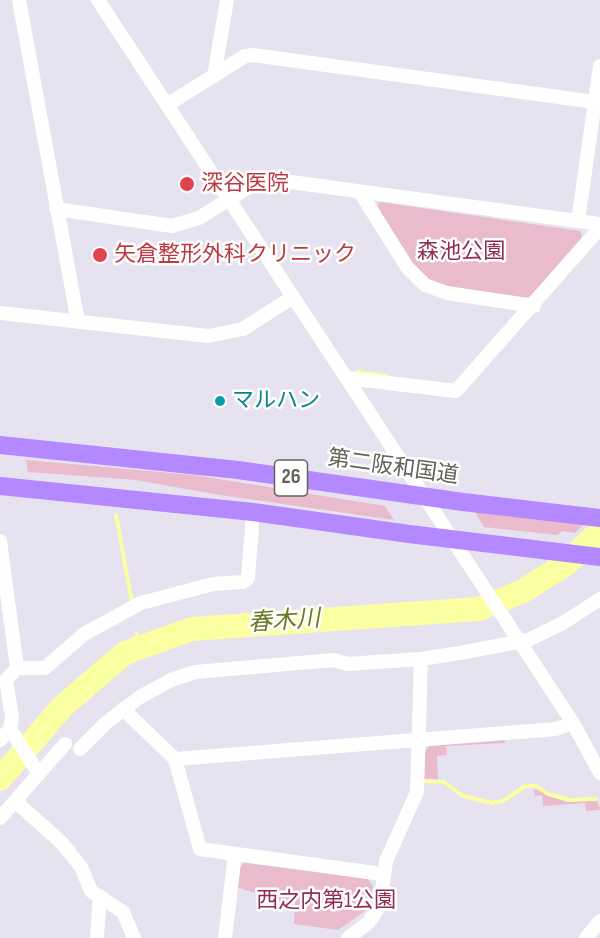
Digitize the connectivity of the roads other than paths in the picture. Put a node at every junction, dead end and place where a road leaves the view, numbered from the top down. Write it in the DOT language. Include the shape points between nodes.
graph roads {
  1 [pos="19,0"];
  2 [pos="98,0"];
  3 [pos="227,0"];
  4 [pos="600,66"];
  5 [pos="214,76"];
  6 [pos="595,102"];
  7 [pos="167,105"];
  8 [pos="360,192"];
  9 [pos="229,200"];
  10 [pos="56,209"];
  11 [pos="578,221"];
  12 [pos="600,226"];
  13 [pos="293,297"];
  14 [pos="534,306"];
  15 [pos="0,313"];
  16 [pos="78,322"];
  17 [pos="346,378"];
  18 [pos="0,445"];
  19 [pos="0,486"];
  20 [pos="422,497"];
  21 [pos="253,512"];
  22 [pos="591,517"];
  23 [pos="451,539"];
  24 [pos="0,541"];
  25 [pos="600,556"];
  26 [pos="598,603"];
  27 [pos="5,615"];
  28 [pos="519,642"];
  29 [pos="421,659"];
  30 [pos="17,668"];
  31 [pos="4,697"];
  32 [pos="123,710"];
  33 [pos="573,723"];
  34 [pos="12,732"];
  35 [pos="0,740"];
  36 [pos="418,740"];
  37 [pos="66,744"];
  38 [pos="80,749"];
  39 [pos="174,759"];
  40 [pos="37,770"];
  41 [pos="599,770"];
  42 [pos="15,801"];
  43 [pos="0,818"];
  44 [pos="235,854"];
  45 [pos="382,874"];
  46 [pos="100,896"];
  47 [pos="600,921"];
  48 [pos="98,938"];
  49 [pos="134,938"];
  50 [pos="225,938"];
  51 [pos="348,938"];
  52 [pos="586,938"];
  1 -- 10 [label="street"];
  2 -- 7 [label="street"];
  3 -- 5 [label="street"];
  4 -- 6 [label="street"];
  5 -- 6 [label="street" via="253,55"];
  5 -- 7 [label="street"];
  6 -- 11 [label="street"];
  7 -- 9 [label="street"];
  8 -- 9 [label="street" via="269,179 252,184"];
  8 -- 11 [label="street"];
  8 -- 14 [label="street" via="407,267 425,285 447,293"];
  9 -- 10 [label="street" via="199,218 172,226"];
  9 -- 13 [label="street"];
  10 -- 16 [label="street"];
  11 -- 12 [label="street"];
  12 -- 14 [label="street"];
  13 -- 16 [label="street" via="243,329 208,336"];
  13 -- 17 [label="street"];
  14 -- 17 [label="street" via="456,391"];
  15 -- 16 [label="street"];
  17 -- 20 [label="street"];
  18 -- 20 [label="highway, 第二阪和国道 / 26" via="238,470"];
  19 -- 21 [label="highway, 26"];
  20 -- 22 [label="highway, 第二阪和国道 / 26"];
  20 -- 23 [label="street"];
  21 -- 23 [label="highway, 26"];
  21 -- 30 [label="street" via="248,578 243,582 213,584 141,603 84,634 45,668"];
  23 -- 25 [label="highway, 26"];
  23 -- 28 [label="street"];
  24 -- 27 [label="street"];
  26 -- 28 [label="street"];
  27 -- 30 [label="street"];
  28 -- 29 [label="street"];
  28 -- 33 [label="street"];
  29 -- 32 [label="street" via="346,663 334,660 195,672 171,680"];
  29 -- 36 [label="street"];
  30 -- 31 [label="street" via="6,680"];
  31 -- 34 [label="street" via="12,717"];
  32 -- 38 [label="street"];
  32 -- 39 [label="street"];
  33 -- 36 [label="street" via="556,729"];
  33 -- 41 [label="street"];
  34 -- 35 [label="street"];
  34 -- 40 [label="street"];
  36 -- 39 [label="street"];
  36 -- 45 [label="street" via="417,792"];
  37 -- 40 [label="street"];
  39 -- 44 [label="street" via="200,849"];
  40 -- 42 [label="street"];
  42 -- 43 [label="street"];
  42 -- 46 [label="street" via="62,843 81,867 91,891"];
  44 -- 45 [label="street"];
  44 -- 50 [label="street"];
  45 -- 51 [label="street" via="380,906 368,923"];
  46 -- 48 [label="street"];
  46 -- 49 [label="street" via="123,912"];
  47 -- 52 [label="street"];
}
